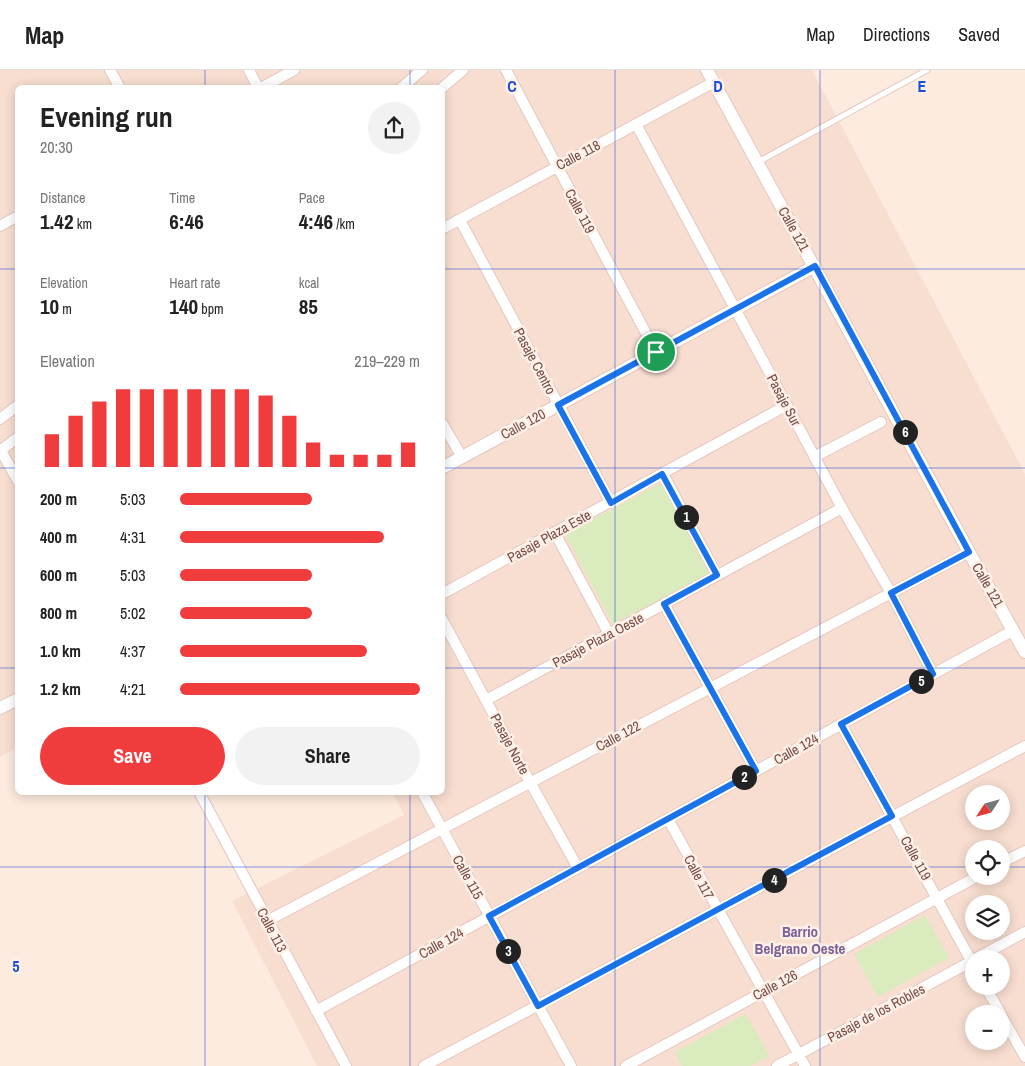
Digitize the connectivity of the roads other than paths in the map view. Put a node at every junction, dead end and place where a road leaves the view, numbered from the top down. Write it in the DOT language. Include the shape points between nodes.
graph roads {
  1 [pos="110,70"];
  2 [pos="249,70"];
  3 [pos="294,70"];
  4 [pos="422,70"];
  5 [pos="463,70"];
  6 [pos="506,70"];
  7 [pos="707,70"];
  8 [pos="927,70"];
  9 [pos="714,82"];
  10 [pos="118,85"];
  11 [pos="258,85"];
  12 [pos="266,85"];
  13 [pos="404,85"];
  14 [pos="445,85"];
  15 [pos="636,124"];
  16 [pos="757,162"];
  17 [pos="556,167"];
  18 [pos="15,218"];
  19 [pos="460,220"];
  20 [pos="0,226"];
  21 [pos="445,228"];
  22 [pos="815,266"];
  23 [pos="735,309"];
  24 [pos="656,352"];
  25 [pos="558,405"];
  26 [pos="786,405"];
  27 [pos="15,407"];
  28 [pos="0,419"];
  29 [pos="881,422"];
  30 [pos="445,428"];
  31 [pos="15,439"];
  32 [pos="0,450"];
  33 [pos="814,456"];
  34 [pos="462,458"];
  35 [pos="445,466"];
  36 [pos="662,474"];
  37 [pos="15,476"];
  38 [pos="611,503"];
  39 [pos="842,508"];
  40 [pos="555,533"];
  41 [pos="969,552"];
  42 [pos="717,575"];
  43 [pos="445,592"];
  44 [pos="891,593"];
  45 [pos="664,604"];
  46 [pos="445,625"];
  47 [pos="1014,630"];
  48 [pos="609,634"];
  49 [pos="1025,652"];
  50 [pos="933,674"];
  51 [pos="711,688"];
  52 [pos="15,700"];
  53 [pos="486,700"];
  54 [pos="0,708"];
  55 [pos="841,724"];
  56 [pos="1025,746"];
  57 [pos="756,771"];
  58 [pos="530,782"];
  59 [pos="201,795"];
  60 [pos="424,795"];
  61 [pos="892,816"];
  62 [pos="668,819"];
  63 [pos="442,829"];
  64 [pos="1025,851"];
  65 [pos="1010,859"];
  66 [pos="578,868"];
  67 [pos="965,883"];
  68 [pos="938,898"];
  69 [pos="717,910"];
  70 [pos="489,916"];
  71 [pos="267,921"];
  72 [pos="1025,932"];
  73 [pos="968,950"];
  74 [pos="993,950"];
  75 [pos="965,966"];
  76 [pos="763,992"];
  77 [pos="538,1006"];
  78 [pos="316,1011"];
  79 [pos="1010,1030"];
  80 [pos="798,1055"];
  81 [pos="1025,1057"];
  82 [pos="346,1066"];
  83 [pos="424,1066"];
  84 [pos="571,1066"];
  85 [pos="626,1066"];
  86 [pos="777,1066"];
  87 [pos="805,1066"];
  1 -- 10 [label="street"];
  2 -- 11 [label="street"];
  3 -- 12 [label="street"];
  4 -- 13 [label="street"];
  5 -- 14 [label="street"];
  6 -- 17 [label="street, Calle 119"];
  7 -- 9 [label="street, Calle 121"];
  8 -- 16 [label="lane"];
  9 -- 15 [label="street, Calle 118"];
  9 -- 16 [label="street, Calle 121"];
  15 -- 17 [label="street, Calle 118"];
  15 -- 23 [label="street, Pasaje Sur"];
  16 -- 22 [label="street, Calle 121"];
  17 -- 19 [label="street, Calle 118"];
  17 -- 24 [label="street, Calle 119"];
  18 -- 20 [label="street"];
  19 -- 21 [label="street, Calle 118"];
  19 -- 25 [label="street, Pasaje Centro"];
  22 -- 23 [label="street, Calle 120"];
  22 -- 41 [label="street, Calle 121"];
  23 -- 24 [label="street, Calle 120"];
  23 -- 26 [label="street, Pasaje Sur"];
  24 -- 25 [label="street, Calle 120"];
  25 -- 34 [label="street, Calle 120"];
  25 -- 38 [label="street, Pasaje Centro"];
  26 -- 33 [label="street, Pasaje Sur"];
  26 -- 36 [label="street, Pasaje Plaza Este"];
  27 -- 28 [label="street"];
  29 -- 33 [label="street"];
  30 -- 34 [label="street"];
  31 -- 32 [label="street"];
  32 -- 37 [label="street"];
  33 -- 39 [label="street, Pasaje Sur"];
  34 -- 35 [label="street, Calle 120"];
  36 -- 38 [label="street, Pasaje Plaza Este"];
  36 -- 42 [label="street"];
  38 -- 40 [label="street, Pasaje Plaza Este"];
  39 -- 42 [label="street, Pasaje Plaza Oeste"];
  39 -- 44 [label="street, Pasaje Sur"];
  40 -- 43 [label="street, Pasaje Plaza Este"];
  40 -- 48 [label="street"];
  41 -- 44 [label="street, Calle 122"];
  41 -- 47 [label="street, Calle 121"];
  42 -- 45 [label="street, Pasaje Plaza Oeste"];
  44 -- 50 [label="street, Pasaje Sur"];
  44 -- 51 [label="street, Calle 122"];
  45 -- 48 [label="street, Pasaje Plaza Oeste"];
  45 -- 51 [label="street"];
  46 -- 53 [label="street, Pasaje Norte"];
  47 -- 49 [label="street, Calle 121"];
  47 -- 50 [label="street, Calle 124"];
  48 -- 53 [label="street, Pasaje Plaza Oeste"];
  50 -- 55 [label="street, Calle 124"];
  51 -- 57 [label="street"];
  51 -- 58 [label="street, Calle 122"];
  52 -- 54 [label="street"];
  53 -- 58 [label="street, Pasaje Norte"];
  55 -- 57 [label="street, Calle 124"];
  55 -- 61 [label="street, Calle 119"];
  56 -- 61 [label="street"];
  57 -- 62 [label="street, Calle 124"];
  58 -- 63 [label="street, Calle 122"];
  58 -- 66 [label="street, Pasaje Norte"];
  59 -- 71 [label="street, Calle 113"];
  60 -- 63 [label="street, Calle 115"];
  61 -- 68 [label="street, Calle 119"];
  61 -- 69 [label="street"];
  62 -- 66 [label="street, Calle 124"];
  62 -- 69 [label="street, Calle 117"];
  63 -- 70 [label="street, Calle 115"];
  63 -- 71 [label="street, Calle 122"];
  64 -- 65 [label="street"];
  66 -- 70 [label="street, Calle 124"];
  67 -- 68 [label="street, Calle 126"];
  68 -- 73 [label="street, Calle 119"];
  68 -- 76 [label="street, Calle 126"];
  69 -- 76 [label="street, Calle 117"];
  69 -- 77 [label="street"];
  70 -- 77 [label="street, Calle 115"];
  70 -- 78 [label="street, Calle 124"];
  71 -- 78 [label="street, Calle 113"];
  72 -- 74 [label="street, Pasaje de los Robles"];
  75 -- 80 [label="street, Pasaje de los Robles"];
  76 -- 80 [label="street, Calle 117"];
  76 -- 85 [label="street, Calle 126"];
  77 -- 83 [label="street"];
  77 -- 84 [label="street, Calle 115"];
  78 -- 82 [label="street, Calle 113"];
  79 -- 81 [label="street"];
  80 -- 86 [label="street, Pasaje de los Robles"];
  80 -- 87 [label="street, Calle 117"];
}
